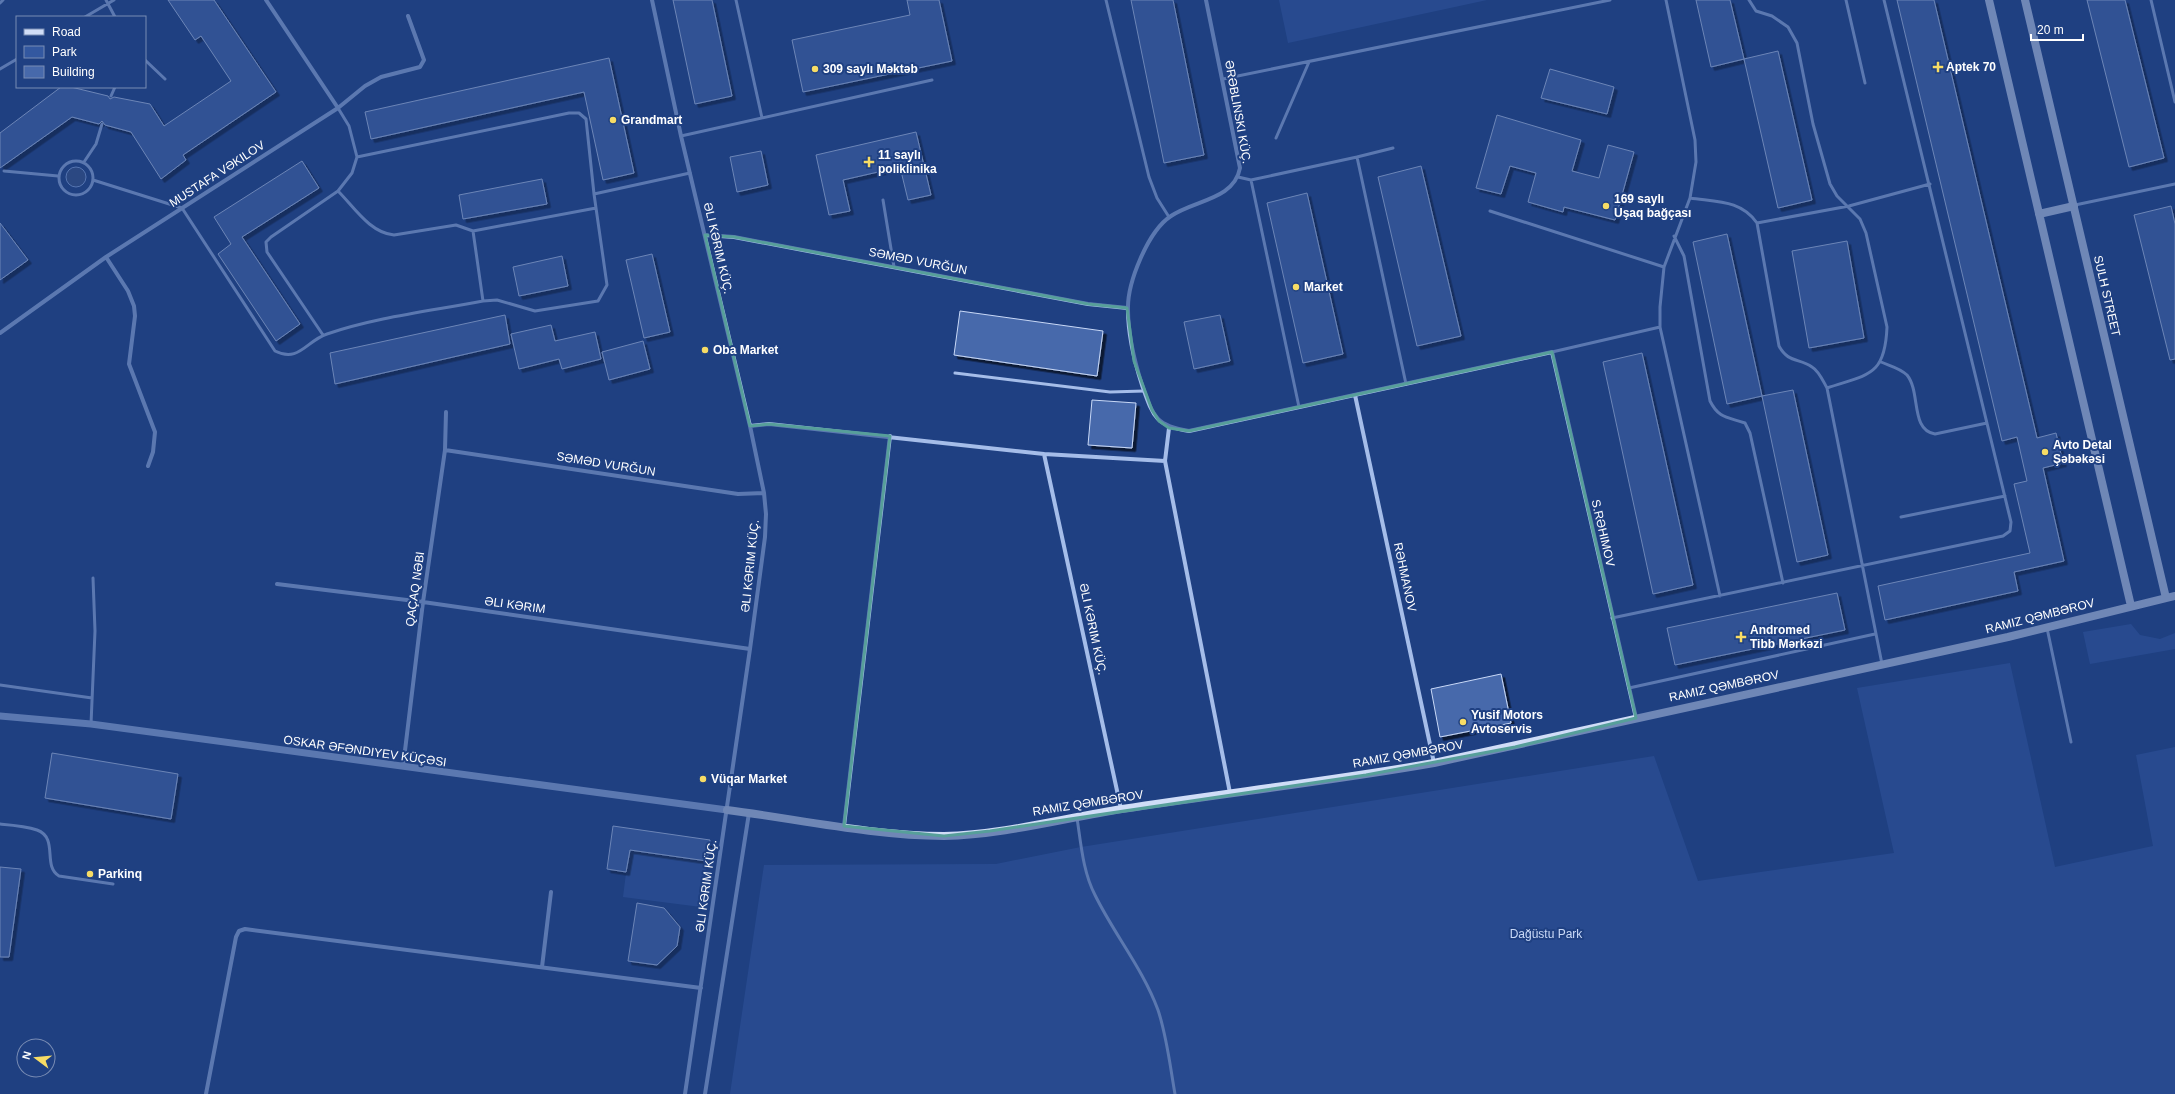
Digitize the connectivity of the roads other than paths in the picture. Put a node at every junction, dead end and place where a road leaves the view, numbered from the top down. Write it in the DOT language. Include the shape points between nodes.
graph roads {
  1 [pos="3,0"];
  2 [pos="114,0"];
  3 [pos="266,0"];
  4 [pos="652,0"];
  5 [pos="736,0"];
  6 [pos="1106,0"];
  7 [pos="1206,0"];
  8 [pos="1610,0"];
  9 [pos="1666,0"];
  10 [pos="1749,0"];
  11 [pos="1846,0"];
  12 [pos="1884,0"];
  13 [pos="1989,0"];
  14 [pos="2025,0"];
  15 [pos="2151,0"];
  16 [pos="107,2"];
  17 [pos="0,3"];
  18 [pos="87,16"];
  19 [pos="114,16"];
  20 [pos="408,16"];
  21 [pos="16,59"];
  22 [pos="146,61"];
  23 [pos="1309,62"];
  24 [pos="0,69"];
  25 [pos="165,79"];
  26 [pos="1223,79"];
  27 [pos="932,80"];
  28 [pos="1865,83"];
  29 [pos="115,88"];
  30 [pos="111,96"];
  31 [pos="2175,102"];
  32 [pos="338,108"];
  33 [pos="762,118"];
  34 [pos="102,124"];
  35 [pos="681,136"];
  36 [pos="1276,138"];
  37 [pos="1393,148"];
  38 [pos="357,157"];
  39 [pos="1357,157"];
  40 [pos="84,162"];
  41 [pos="4,171"];
  42 [pos="690,173"];
  43 [pos="58,176"];
  44 [pos="1238,177"];
  45 [pos="94,180"];
  46 [pos="1251,180"];
  47 [pos="1930,184"];
  48 [pos="2175,184"];
  49 [pos="338,191"];
  50 [pos="594,194"];
  51 [pos="1690,198"];
  52 [pos="883,200"];
  53 [pos="1848,206"];
  54 [pos="2074,206"];
  55 [pos="182,208"];
  56 [pos="596,208"];
  57 [pos="1490,211"];
  58 [pos="2039,214"];
  59 [pos="1169,217"];
  60 [pos="1757,223"];
  61 [pos="473,231"];
  62 [pos="705,235"];
  63 [pos="1674,236"];
  64 [pos="106,257"];
  65 [pos="894,267"];
  66 [pos="1664,267"];
  67 [pos="483,300"];
  68 [pos="1127,308"];
  69 [pos="1660,327"];
  70 [pos="0,333"];
  71 [pos="323,335"];
  72 [pos="1552,352"];
  73 [pos="1881,362"];
  74 [pos="955,373"];
  75 [pos="1406,384"];
  76 [pos="1826,388"];
  77 [pos="1144,391"];
  78 [pos="1355,395"];
  79 [pos="1299,408"];
  80 [pos="446,412"];
  81 [pos="1987,422"];
  82 [pos="750,426"];
  83 [pos="1169,428"];
  84 [pos="890,436"];
  85 [pos="445,450"];
  86 [pos="1044,454"];
  87 [pos="1165,462"];
  88 [pos="148,466"];
  89 [pos="764,492"];
  90 [pos="2005,496"];
  91 [pos="1901,517"];
  92 [pos="1861,567"];
  93 [pos="93,578"];
  94 [pos="1783,583"];
  95 [pos="277,584"];
  96 [pos="1720,596"];
  97 [pos="2175,596"];
  98 [pos="2166,598"];
  99 [pos="423,602"];
  100 [pos="2131,606"];
  101 [pos="1612,618"];
  102 [pos="2047,628"];
  103 [pos="1875,634"];
  104 [pos="750,649"];
  105 [pos="1882,664"];
  106 [pos="0,685"];
  107 [pos="1629,688"];
  108 [pos="92,698"];
  109 [pos="0,716"];
  110 [pos="1636,718"];
  111 [pos="91,724"];
  112 [pos="2071,742"];
  113 [pos="1434,763"];
  114 [pos="403,768"];
  115 [pos="1230,794"];
  116 [pos="1121,809"];
  117 [pos="727,810"];
  118 [pos="749,813"];
  119 [pos="1076,816"];
  120 [pos="0,824"];
  121 [pos="844,826"];
  122 [pos="113,884"];
  123 [pos="551,892"];
  124 [pos="542,967"];
  125 [pos="701,988"];
  126 [pos="206,1094"];
  127 [pos="686,1094"];
  128 [pos="705,1094"];
  129 [pos="1175,1094"];
  1 -- 17 [label="lane"];
  2 -- 16 [label="lane"];
  3 -- 32 [label="street"];
  4 -- 35 [label="street, ƏLI KƏRIM KÜÇ."];
  5 -- 33 [label="lane"];
  6 -- 59 [label="lane" via="1149,176 1157,198"];
  7 -- 26 [label="street, ƏRƏBLINSKI KÜÇ."];
  8 -- 23 [label="lane"];
  9 -- 51 [label="lane" via="1695,140 1695,174"];
  10 -- 53 [label="lane" via="1756,11 1772,16 1788,27 1797,42 1813,124 1830,184 1837,196"];
  11 -- 28 [label="lane"];
  12 -- 47 [label="lane"];
  13 -- 58 [label="main road"];
  14 -- 54 [label="main road, SULH STREET"];
  15 -- 31 [label="lane"];
  16 -- 18 [label="lane"];
  16 -- 19 [label="lane"];
  20 -- 32 [label="street, MUSTAFA VƏKILOV" via="424,60 420,67 381,77 365,86"];
  21 -- 24 [label="lane"];
  22 -- 25 [label="lane"];
  23 -- 26 [label="lane"];
  23 -- 36 [label="lane"];
  26 -- 44 [label="street, ƏRƏBLINSKI KÜÇ." via="1239,159"];
  27 -- 33 [label="lane"];
  29 -- 30 [label="lane"];
  32 -- 38 [label="lane" via="349,126"];
  32 -- 55 [label="street, MUSTAFA VƏKILOV"];
  33 -- 35 [label="lane"];
  34 -- 40 [label="lane" via="96,144"];
  35 -- 42 [label="street, ƏLI KƏRIM KÜÇ."];
  37 -- 39 [label="lane"];
  38 -- 49 [label="lane" via="352,173"];
  38 -- 50 [label="lane" via="579,113 586,119"];
  39 -- 46 [label="lane"];
  39 -- 75 [label="lane"];
  40 -- 43 [label="lane" via="78,160 65,164"];
  40 -- 45 [label="lane" via="90,166"];
  41 -- 43 [label="lane"];
  42 -- 50 [label="lane"];
  42 -- 62 [label="street, ƏLI KƏRIM KÜÇ."];
  43 -- 45 [label="lane" via="62,189 74,196 87,191"];
  44 -- 46 [label="lane"];
  44 -- 59 [label="street, ƏRƏBLINSKI KÜÇ." via="1226,191"];
  45 -- 55 [label="lane"];
  46 -- 79 [label="lane"];
  47 -- 53 [label="lane"];
  47 -- 81 [label="lane"];
  48 -- 54 [label="lane"];
  49 -- 61 [label="lane" via="376,230 384,234 394,235 456,225"];
  49 -- 71 [label="lane" via="266,242 267,252"];
  50 -- 56 [label="lane"];
  51 -- 60 [label="lane" via="1733,204 1749,212"];
  51 -- 63 [label="lane"];
  52 -- 65 [label="lane"];
  53 -- 60 [label="lane"];
  53 -- 73 [label="lane" via="1860,219 1866,233 1887,327"];
  54 -- 58 [label="main road"];
  54 -- 98 [label="main road, SULH STREET"];
  55 -- 64 [label="street, MUSTAFA VƏKILOV"];
  55 -- 71 [label="lane" via="275,352 284,356 294,355"];
  56 -- 61 [label="lane"];
  56 -- 67 [label="lane" via="607,285 598,301 535,311 497,300"];
  57 -- 66 [label="lane"];
  58 -- 100 [label="main road"];
  59 -- 68 [label="street, ƏRƏBLINSKI KÜÇ." via="1159,226 1143,252"];
  60 -- 76 [label="lane" via="1779,346 1783,354 1792,360 1814,368"];
  61 -- 67 [label="lane"];
  62 -- 65 [label="street, SƏMƏD VURĞUN" via="734,237"];
  62 -- 82 [label="street, ƏLI KƏRIM KÜÇ."];
  63 -- 66 [label="lane"];
  63 -- 94 [label="lane" via="1684,256 1710,400 1721,416 1745,423 1750,433"];
  64 -- 70 [label="street, MUSTAFA VƏKILOV"];
  64 -- 88 [label="street" via="128,291 134,306 135,316 128,364 155,432 153,452"];
  65 -- 68 [label="street, SƏMƏD VURĞUN" via="1088,304"];
  66 -- 69 [label="lane"];
  67 -- 71 [label="lane" via="348,327"];
  68 -- 77 [label="street, ƏRƏBLINSKI KÜÇ." via="1134,362"];
  69 -- 72 [label="lane"];
  69 -- 96 [label="lane"];
  72 -- 75 [label="street"];
  72 -- 101 [label="street, S.RƏHIMOV"];
  73 -- 76 [label="lane" via="1868,374"];
  73 -- 81 [label="lane" via="1901,370 1907,376 1912,384 1921,427 1926,432 1935,434"];
  74 -- 77 [label="lane" via="1110,392"];
  75 -- 78 [label="street"];
  76 -- 92 [label="lane"];
  77 -- 83 [label="street, ƏRƏBLINSKI KÜÇ." via="1159,421"];
  78 -- 79 [label="street"];
  78 -- 113 [label="street, RƏHMANOV"];
  79 -- 83 [label="street" via="1189,432"];
  80 -- 85 [label="street, QAÇAQ NƏBI"];
  81 -- 90 [label="lane"];
  82 -- 84 [label="street" via="770,424"];
  82 -- 89 [label="street, ƏLI KƏRIM KÜÇ."];
  83 -- 87 [label="street"];
  84 -- 86 [label="street"];
  84 -- 121 [label="street"];
  85 -- 89 [label="street, SƏMƏD VURĞUN" via="738,494"];
  85 -- 99 [label="street, QAÇAQ NƏBI"];
  86 -- 87 [label="street"];
  86 -- 116 [label="street, ƏLI KƏRIM KÜÇ."];
  87 -- 115 [label="street"];
  89 -- 104 [label="street, ƏLI KƏRIM KÜÇ." via="765,537"];
  90 -- 91 [label="lane"];
  90 -- 92 [label="lane" via="2011,522 2010,531 2003,536"];
  92 -- 94 [label="lane"];
  92 -- 103 [label="lane"];
  93 -- 108 [label="lane" via="95,631"];
  94 -- 96 [label="lane"];
  95 -- 99 [label="street, ƏLI KƏRIM"];
  96 -- 101 [label="lane"];
  97 -- 98 [label="main road, RAMIZ QƏMBƏROV"];
  98 -- 100 [label="main road, RAMIZ QƏMBƏROV"];
  99 -- 104 [label="street, ƏLI KƏRIM"];
  99 -- 114 [label="street, QAÇAQ NƏBI"];
  100 -- 102 [label="main road, RAMIZ QƏMBƏROV"];
  101 -- 107 [label="street, S.RƏHIMOV"];
  102 -- 105 [label="main road, RAMIZ QƏMBƏROV"];
  102 -- 112 [label="lane"];
  103 -- 105 [label="lane"];
  103 -- 107 [label="lane"];
  104 -- 117 [label="street, ƏLI KƏRIM KÜÇ."];
  105 -- 110 [label="main road, RAMIZ QƏMBƏROV"];
  106 -- 108 [label="lane"];
  107 -- 110 [label="street, S.RƏHIMOV"];
  108 -- 111 [label="lane"];
  109 -- 111 [label="street, OSKAR ƏFƏNDIYEV KÜÇƏSI"];
  110 -- 113 [label="main road, RAMIZ QƏMBƏROV"];
  111 -- 114 [label="street, OSKAR ƏFƏNDIYEV KÜÇƏSI"];
  113 -- 115 [label="main road, RAMIZ QƏMBƏROV"];
  114 -- 117 [label="street, OSKAR ƏFƏNDIYEV KÜÇƏSI"];
  115 -- 116 [label="main road, RAMIZ QƏMBƏROV"];
  116 -- 119 [label="main road, RAMIZ QƏMBƏROV"];
  117 -- 118 [label="main road, RAMIZ QƏMBƏROV"];
  117 -- 125 [label="street, ƏLI KƏRIM KÜÇ."];
  118 -- 121 [label="main road, RAMIZ QƏMBƏROV"];
  118 -- 128 [label="street"];
  119 -- 121 [label="main road, RAMIZ QƏMBƏROV" via="944,836"];
  119 -- 129 [label="lane" via="1085,871 1094,894 1158,1011 1166,1040"];
  120 -- 122 [label="lane" via="38,830 46,836 50,848 50,866 59,876"];
  123 -- 124 [label="street"];
  124 -- 125 [label="street"];
  124 -- 126 [label="street" via="252,930 239,931"];
  125 -- 127 [label="street, ƏLI KƏRIM KÜÇ."];
}
